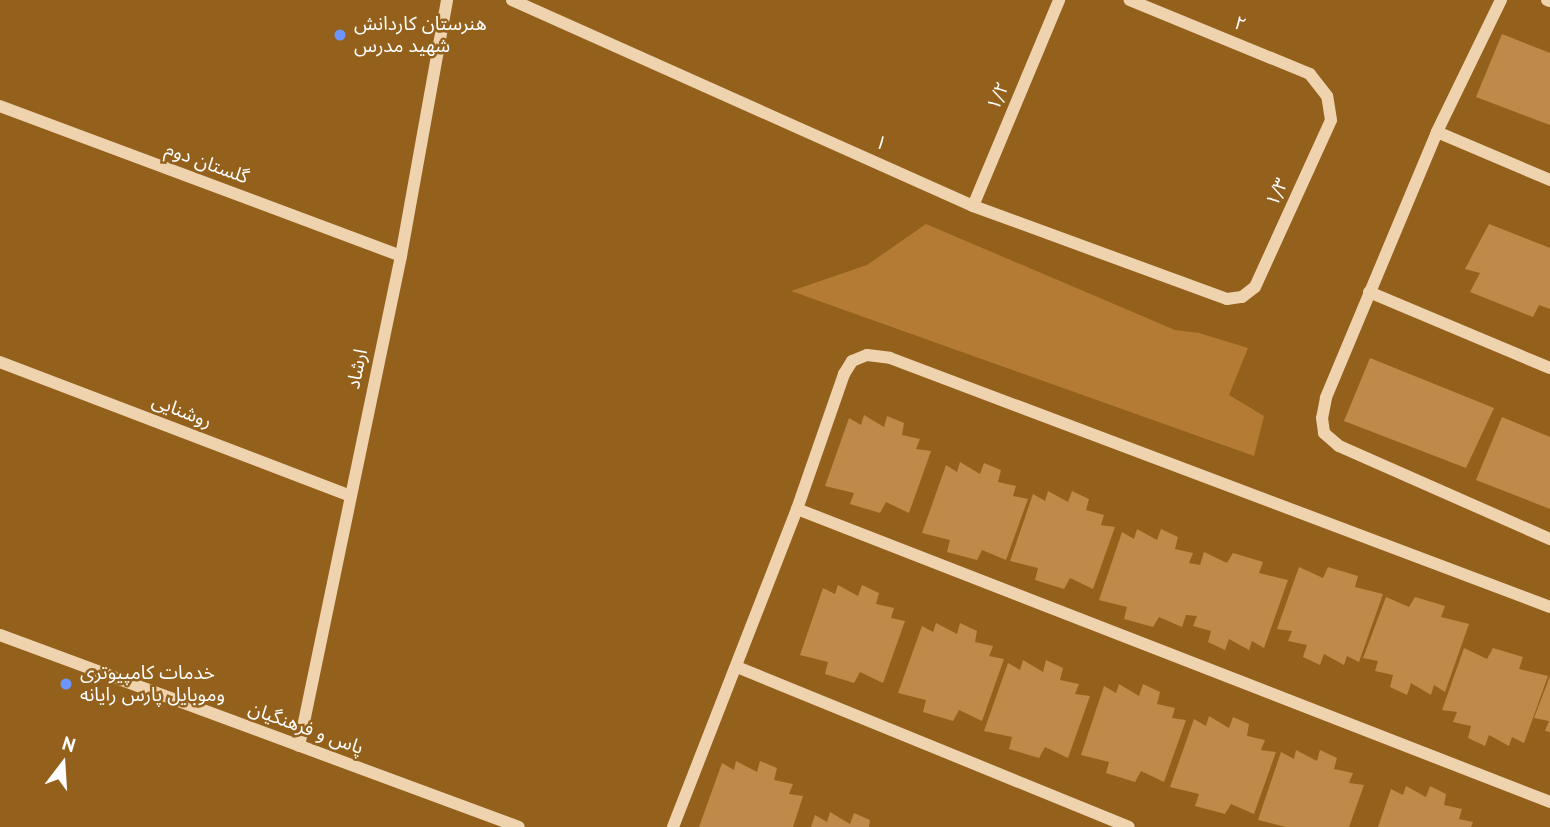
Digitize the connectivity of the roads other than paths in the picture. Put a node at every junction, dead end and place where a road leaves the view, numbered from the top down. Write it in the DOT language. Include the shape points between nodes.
graph roads {
  1 [pos="447,0"];
  2 [pos="1059,0"];
  3 [pos="1130,0"];
  4 [pos="1501,0"];
  5 [pos="520,1"];
  6 [pos="1327,96"];
  7 [pos="0,106"];
  8 [pos="1437,132"];
  9 [pos="1550,180"];
  10 [pos="974,206"];
  11 [pos="401,256"];
  12 [pos="1369,292"];
  13 [pos="1242,297"];
  14 [pos="0,362"];
  15 [pos="1550,368"];
  16 [pos="350,496"];
  17 [pos="797,509"];
  18 [pos="1550,539"];
  19 [pos="1550,607"];
  20 [pos="0,635"];
  21 [pos="737,667"];
  22 [pos="299,746"];
  23 [pos="1550,802"];
  24 [pos="519,827"];
  25 [pos="673,827"];
  26 [pos="1129,827"];
  1 -- 11 [label="street, ارشاد"];
  2 -- 10 [label="street, ۱/۲"];
  3 -- 6 [label="street, ۲" via="1310,74"];
  4 -- 8 [label="street"];
  5 -- 10 [label="street, ۱"];
  6 -- 13 [label="street, ۱/۳" via="1331,120 1255,287"];
  7 -- 11 [label="street, گلستان دوم"];
  8 -- 9 [label="street"];
  8 -- 12 [label="street"];
  10 -- 13 [label="street, ۱" via="1227,299"];
  11 -- 16 [label="street, ارشاد"];
  12 -- 15 [label="street"];
  12 -- 18 [label="street" via="1326,398 1324,433 1339,446"];
  14 -- 16 [label="street, روشنایی"];
  16 -- 22 [label="street, ارشاد"];
  17 -- 19 [label="street" via="844,374 852,360 867,355 890,358"];
  17 -- 21 [label="street"];
  17 -- 23 [label="street"];
  20 -- 22 [label="street, پاس و فرهنگیان"];
  21 -- 25 [label="street"];
  21 -- 26 [label="street"];
  22 -- 24 [label="street, پاس و فرهنگیان"];
}
